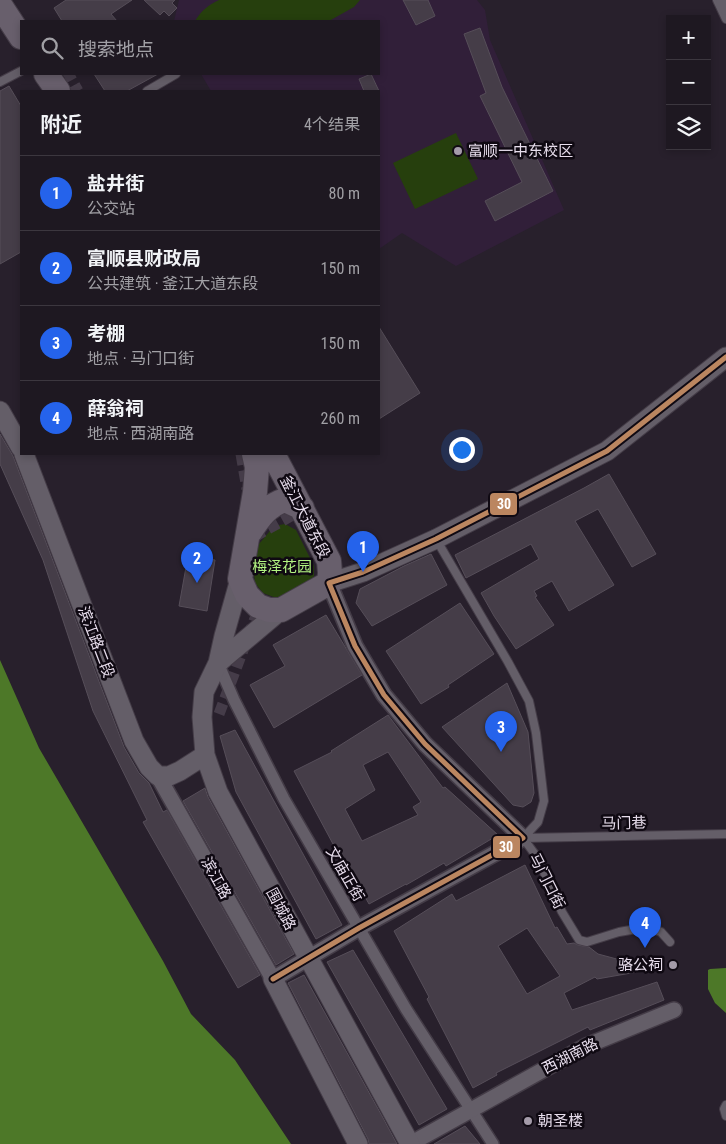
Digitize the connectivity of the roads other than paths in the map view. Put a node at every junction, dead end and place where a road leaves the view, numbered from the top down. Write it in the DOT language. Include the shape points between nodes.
graph roads {
  1 [pos="11,0"];
  2 [pos="717,0"];
  3 [pos="0,4"];
  4 [pos="726,19"];
  5 [pos="24,20"];
  6 [pos="20,34"];
  7 [pos="20,72"];
  8 [pos="47,75"];
  9 [pos="60,75"];
  10 [pos="174,75"];
  11 [pos="0,82"];
  12 [pos="57,90"];
  13 [pos="70,90"];
  14 [pos="149,90"];
  15 [pos="726,357"];
  16 [pos="0,411"];
  17 [pos="20,446"];
  18 [pos="24,455"];
  19 [pos="254,455"];
  20 [pos="273,455"];
  21 [pos="302,508"];
  22 [pos="246,538"];
  23 [pos="436,539"];
  24 [pos="240,579"];
  25 [pos="328,583"];
  26 [pos="281,610"];
  27 [pos="218,663"];
  28 [pos="205,755"];
  29 [pos="158,776"];
  30 [pos="726,834"];
  31 [pos="522,838"];
  32 [pos="359,928"];
  33 [pos="670,942"];
  34 [pos="308,959"];
  35 [pos="273,979"];
  36 [pos="674,1010"];
  37 [pos="726,1105"];
  38 [pos="471,1110"];
  39 [pos="726,1116"];
  40 [pos="358,1144"];
  41 [pos="410,1144"];
  42 [pos="493,1144"];
  1 -- 5 [label="main road"];
  2 -- 4 [label="lane"];
  3 -- 6 [label="main road"];
  7 -- 11 [label="lane"];
  8 -- 12 [label="main road"];
  9 -- 13 [label="main road"];
  10 -- 14 [label="lane"];
  15 -- 23 [label="street" via="607,451"];
  16 -- 17 [label="street"];
  18 -- 29 [label="street, 滨江路二段" via="134,741"];
  19 -- 22 [label="main road, 釜江大道东段" via="257,467 255,492"];
  20 -- 21 [label="main road, 釜江大道东段"];
  21 -- 22 [label="main road" via="285,500 275,503"];
  21 -- 25 [label="main road, 釜江大道东段" via="329,561"];
  22 -- 24 [label="main road, 釜江大道东段"];
  23 -- 25 [label="street" via="364,572"];
  23 -- 31 [label="lane" via="529,701 544,801 538,822"];
  24 -- 26 [label="main road" via="247,595 258,606"];
  24 -- 27 [label="street"];
  25 -- 26 [label="main road"];
  25 -- 31 [label="street, 马门口街" via="355,646 384,695 424,744"];
  26 -- 27 [label="street"];
  27 -- 28 [label="street, 围城路" via="204,692"];
  27 -- 32 [label="street, 文庙正街" via="284,799"];
  28 -- 29 [label="street" via="170,776"];
  28 -- 34 [label="street, 围城路" via="218,792"];
  29 -- 35 [label="street, 滨江路"];
  30 -- 31 [label="lane, 马门巷"];
  31 -- 32 [label="street"];
  31 -- 33 [label="lane, 马门口街" via="537,857 562,912 579,940 588,942 648,927 661,932"];
  32 -- 34 [label="street"];
  32 -- 38 [label="street, 文庙正街"];
  34 -- 35 [label="street"];
  34 -- 41 [label="street, 围城路"];
  35 -- 40 [label="street"];
  36 -- 38 [label="street, 西湖南路" via="586,1046"];
  37 -- 39 [label="lane"];
  38 -- 41 [label="street, 西湖南路"];
  38 -- 42 [label="street, 文庙正街"];
}
